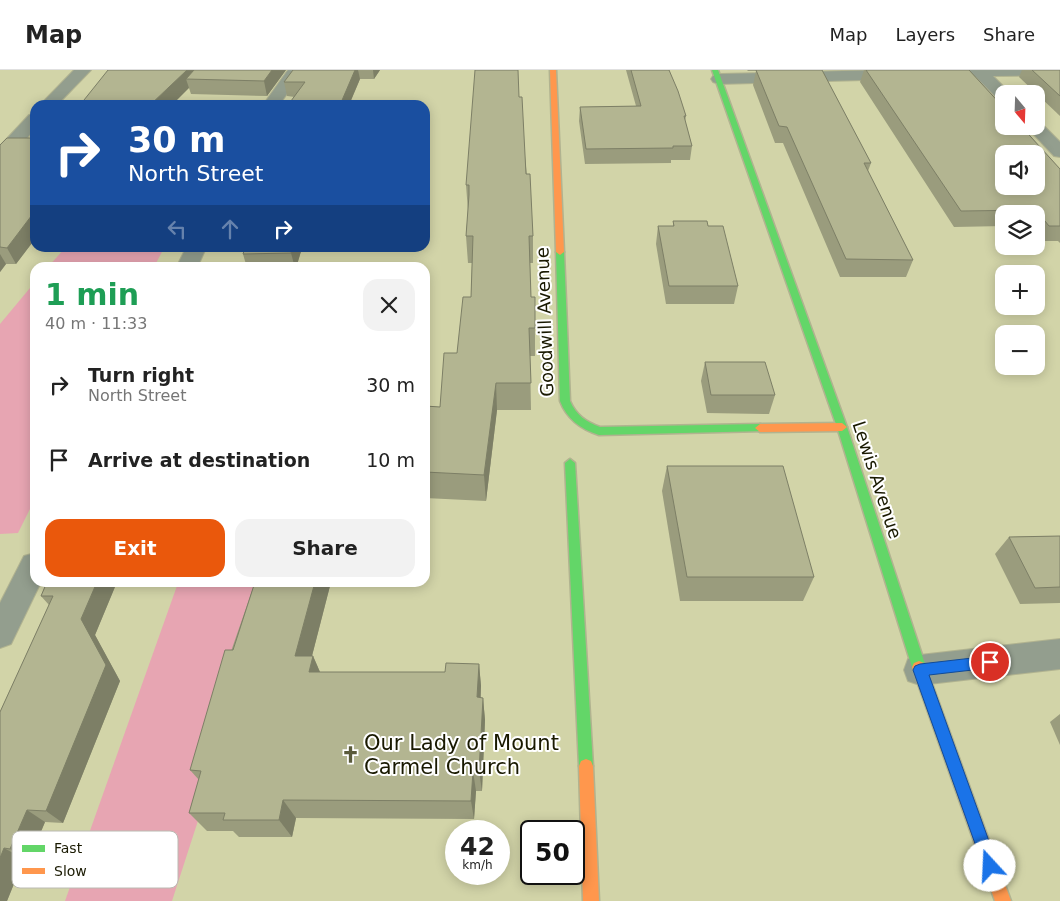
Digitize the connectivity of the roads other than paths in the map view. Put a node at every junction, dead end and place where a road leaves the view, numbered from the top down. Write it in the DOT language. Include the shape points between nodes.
graph roads {
  1 [pos="83,70"];
  2 [pos="296,70"];
  3 [pos="553,70"];
  4 [pos="1060,70"];
  5 [pos="980,72"];
  6 [pos="717,75"];
  7 [pos="995,87"];
  8 [pos="53,100"];
  9 [pos="275,100"];
  10 [pos="30,124"];
  11 [pos="1043,135"];
  12 [pos="1060,152"];
  13 [pos="0,157"];
  14 [pos="842,427"];
  15 [pos="570,463"];
  16 [pos="30,575"];
  17 [pos="0,634"];
  18 [pos="1060,654"];
  19 [pos="920,670"];
  20 [pos="591,901"];
  21 [pos="1003,901"];
  1 -- 8 [label="street"];
  2 -- 9 [label="street"];
  3 -- 14 [label="street, Goodwill Avenue" via="565,401 571,416 599,431"];
  4 -- 5 [label="street"];
  5 -- 6 [label="street"];
  5 -- 7 [label="street"];
  6 -- 14 [label="street, Lewis Avenue"];
  10 -- 13 [label="street"];
  11 -- 12 [label="street"];
  14 -- 19 [label="street, Lewis Avenue"];
  15 -- 20 [label="street"];
  16 -- 17 [label="street"];
  18 -- 19 [label="street"];
  19 -- 21 [label="street, Lewis Avenue"];
}
